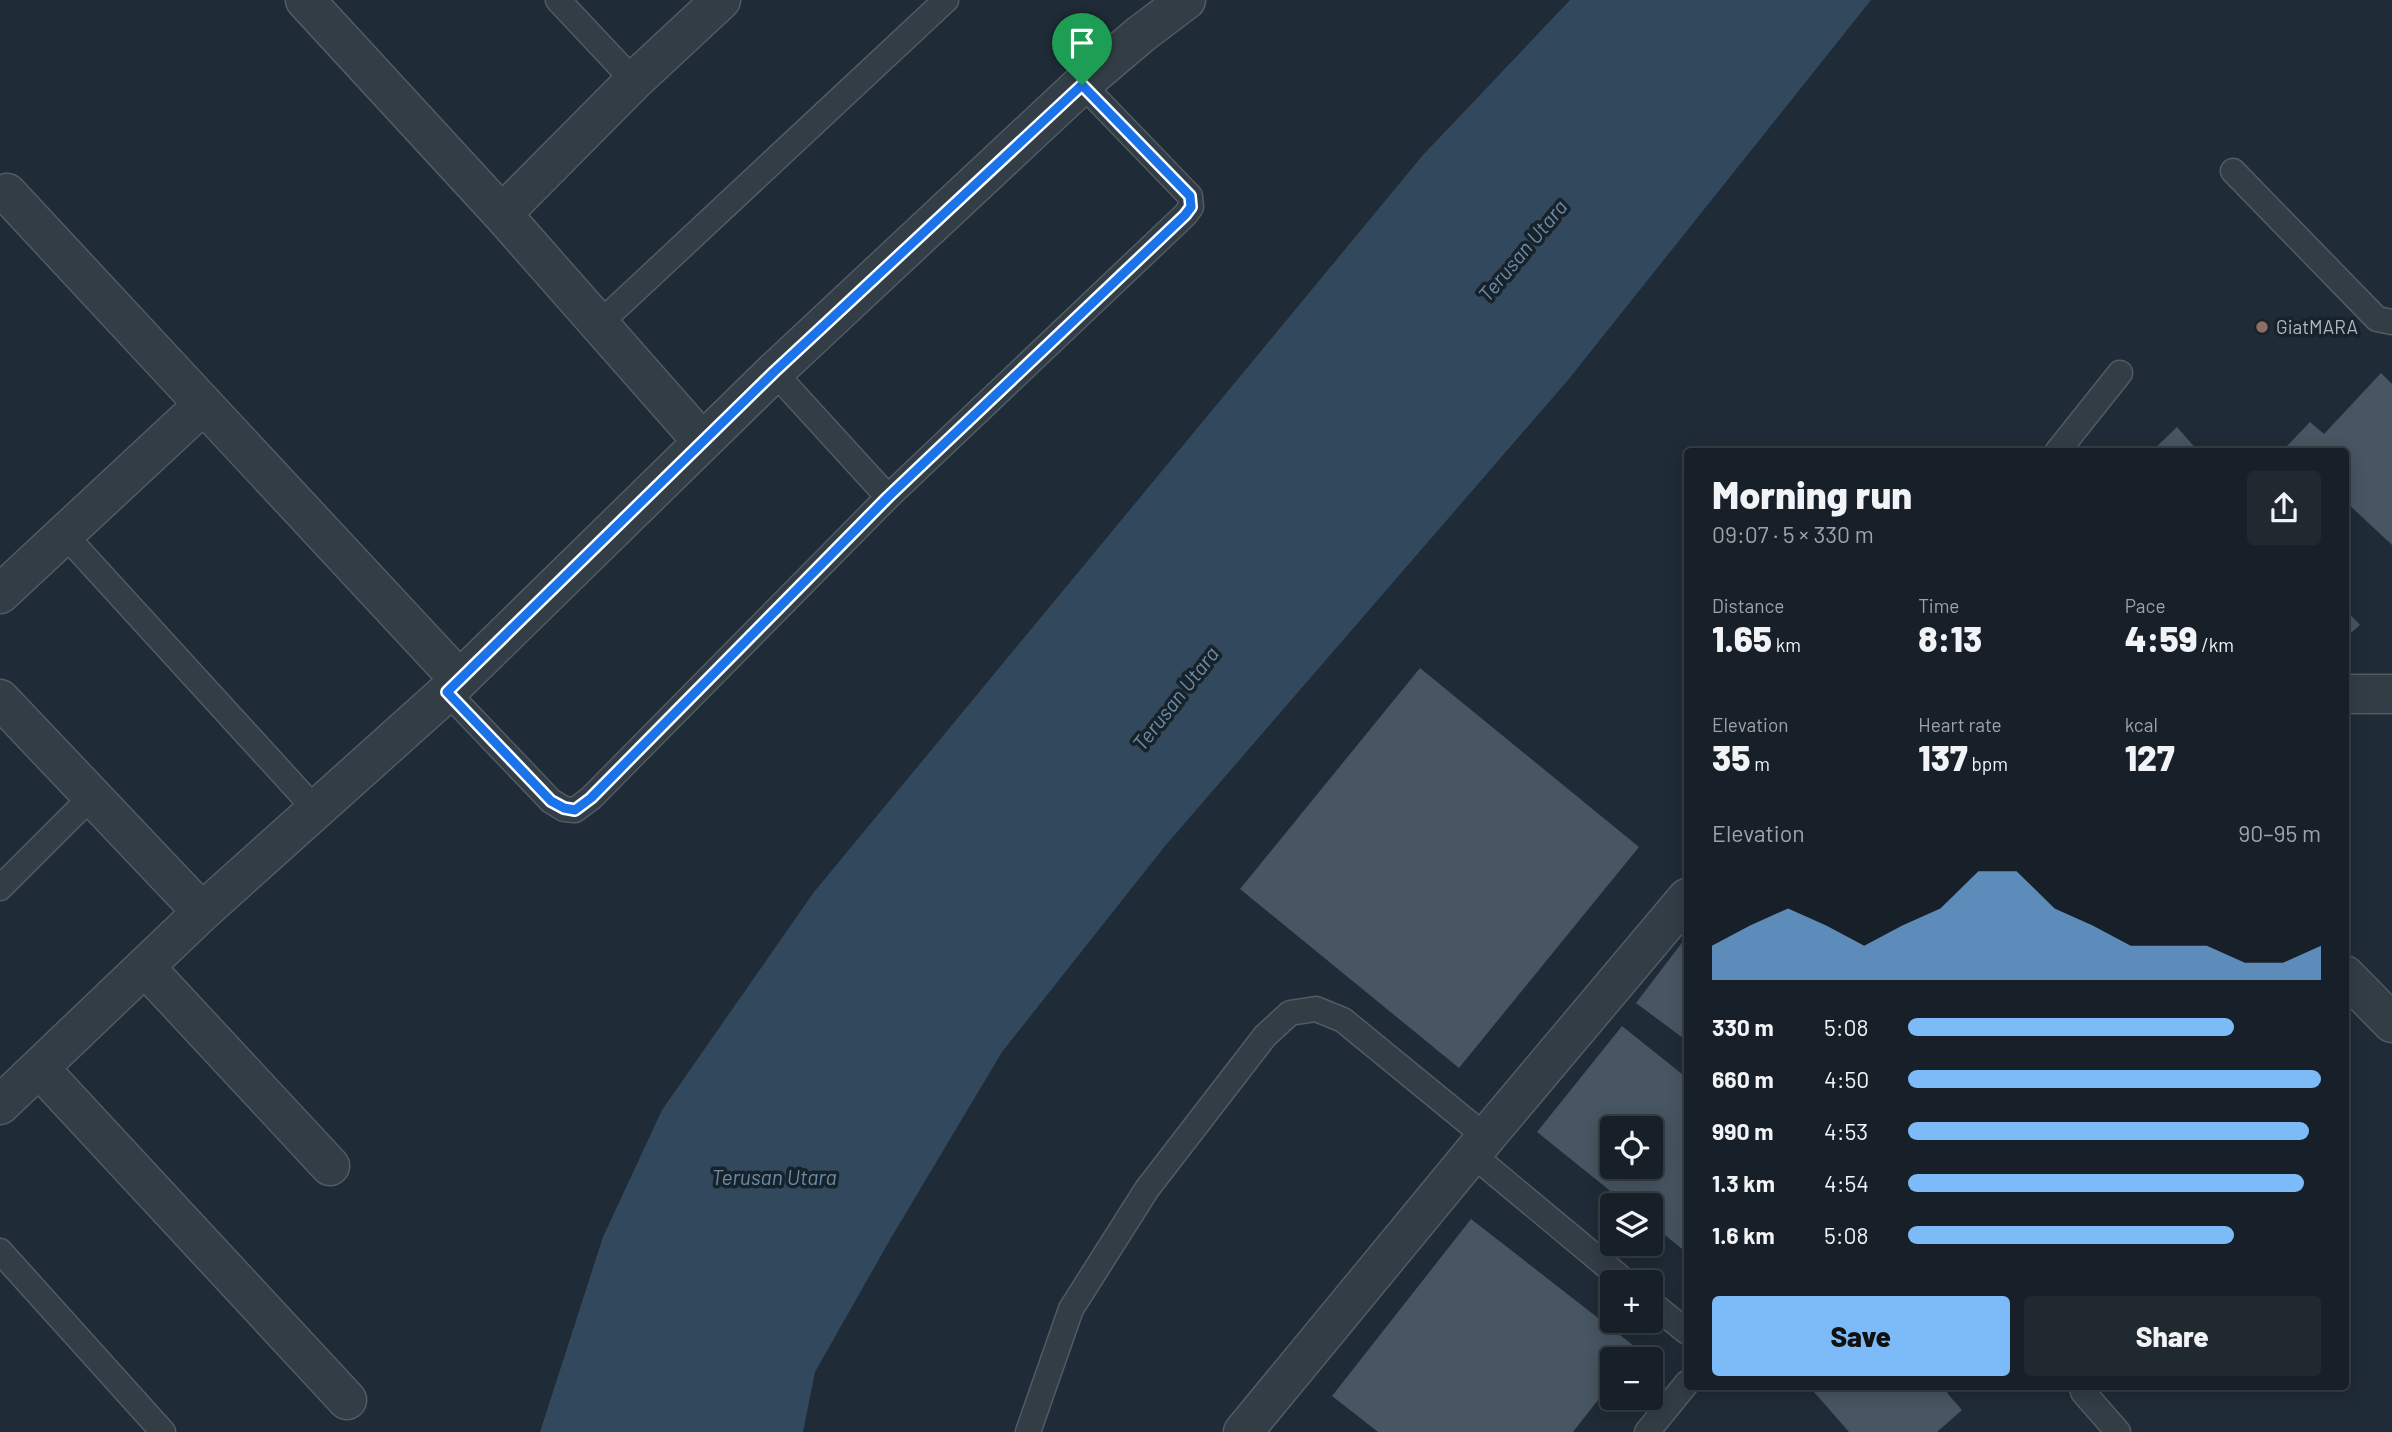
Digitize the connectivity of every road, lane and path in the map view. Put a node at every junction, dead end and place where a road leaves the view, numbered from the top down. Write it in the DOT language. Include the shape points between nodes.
graph roads {
  1 [pos="305,0"];
  2 [pos="558,0"];
  3 [pos="721,0"];
  4 [pos="946,0"];
  5 [pos="1186,0"];
  6 [pos="634,81"];
  7 [pos="1082,85"];
  8 [pos="2233,171"];
  9 [pos="8,193"];
  10 [pos="502,215"];
  11 [pos="2392,322"];
  12 [pos="599,324"];
  13 [pos="774,372"];
  14 [pos="2120,373"];
  15 [pos="203,405"];
  16 [pos="702,441"];
  17 [pos="2060,448"];
  18 [pos="888,497"];
  19 [pos="64,534"];
  20 [pos="0,594"];
  21 [pos="453,685"];
  22 [pos="2349,694"];
  23 [pos="2392,694"];
  24 [pos="0,699"];
  25 [pos="92,796"];
  26 [pos="316,810"];
  27 [pos="0,888"];
  28 [pos="1684,902"];
  29 [pos="202,912"];
  30 [pos="145,967"];
  31 [pos="2349,979"];
  32 [pos="2392,1023"];
  33 [pos="39,1068"];
  34 [pos="0,1105"];
  35 [pos="1479,1146"];
  36 [pos="330,1167"];
  37 [pos="0,1251"];
  38 [pos="1613,1270"];
  39 [pos="1663,1313"];
  40 [pos="1684,1330"];
  41 [pos="1684,1387"];
  42 [pos="2083,1390"];
  43 [pos="347,1400"];
  44 [pos="163,1432"];
  45 [pos="1028,1432"];
  46 [pos="1243,1432"];
  47 [pos="1647,1432"];
  48 [pos="2118,1432"];
  1 -- 10 [label="street"];
  2 -- 6 [label="lane"];
  3 -- 6 [label="street"];
  4 -- 12 [label="lane"];
  5 -- 7 [label="street"];
  6 -- 10 [label="street"];
  7 -- 13 [label="street"];
  7 -- 18 [label="lane" via="1190,196 1191,207"];
  8 -- 11 [label="lane" via="2377,319"];
  9 -- 15 [label="street"];
  10 -- 12 [label="street"];
  12 -- 16 [label="street"];
  13 -- 16 [label="street"];
  13 -- 18 [label="lane"];
  14 -- 17 [label="lane"];
  15 -- 19 [label="street"];
  15 -- 21 [label="street"];
  16 -- 21 [label="street"];
  18 -- 21 [label="lane" via="575,810 551,801"];
  19 -- 20 [label="street"];
  19 -- 26 [label="lane"];
  21 -- 26 [label="street"];
  22 -- 23 [label="street"];
  24 -- 25 [label="street"];
  25 -- 27 [label="lane"];
  25 -- 29 [label="street"];
  26 -- 29 [label="street"];
  28 -- 35 [label="street"];
  29 -- 30 [label="street"];
  30 -- 33 [label="street"];
  30 -- 36 [label="street"];
  31 -- 32 [label="street"];
  33 -- 34 [label="street"];
  33 -- 43 [label="street"];
  35 -- 38 [label="lane"];
  35 -- 45 [label="lane" via="1343,1020 1316,1009 1290,1013 1265,1036 1147,1189 1100,1262 1071,1309"];
  35 -- 46 [label="street"];
  37 -- 44 [label="lane"];
  39 -- 40 [label="lane"];
  41 -- 47 [label="lane"];
  42 -- 48 [label="lane"];
}
